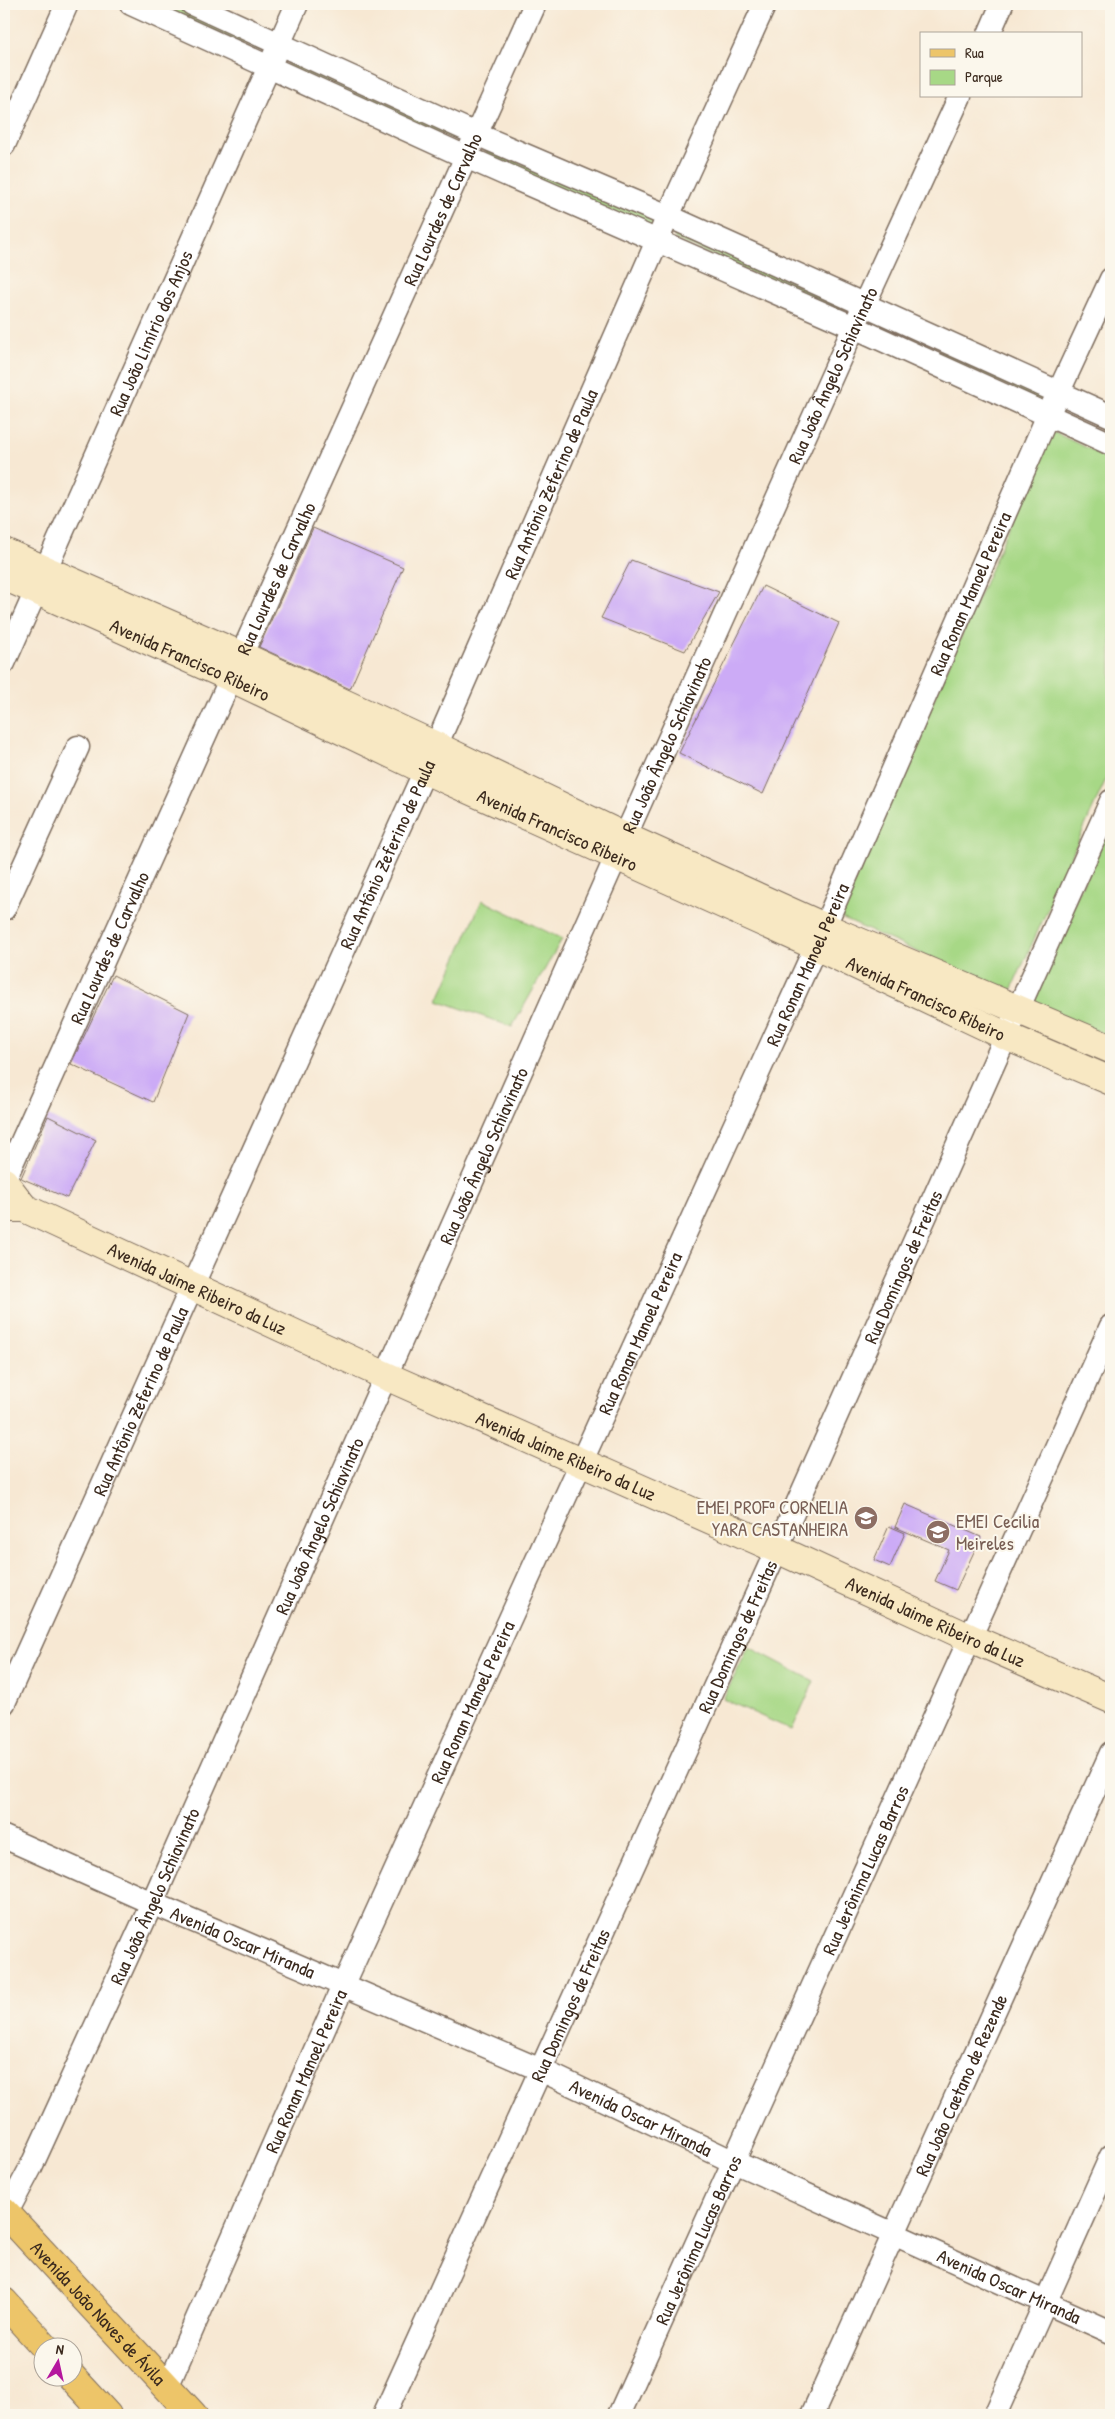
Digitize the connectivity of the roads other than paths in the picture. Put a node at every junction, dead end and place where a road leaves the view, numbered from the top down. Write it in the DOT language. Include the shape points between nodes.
graph roads {
  1 [pos="67,4"];
  2 [pos="131,4"];
  3 [pos="192,4"];
  4 [pos="297,4"];
  5 [pos="535,4"];
  6 [pos="765,4"];
  7 [pos="1002,4"];
  8 [pos="990,32"];
  9 [pos="279,42"];
  10 [pos="268,67"];
  11 [pos="959,98"];
  12 [pos="476,134"];
  13 [pos="4,145"];
  14 [pos="466,157"];
  15 [pos="668,216"];
  16 [pos="658,241"];
  17 [pos="1111,279"];
  18 [pos="864,305"];
  19 [pos="854,328"];
  20 [pos="1059,392"];
  21 [pos="1048,415"];
  22 [pos="1111,416"];
  23 [pos="1111,444"];
  24 [pos="4,552"];
  25 [pos="4,576"];
  26 [pos="40,580"];
  27 [pos="4,663"];
  28 [pos="235,666"];
  29 [pos="436,746"];
  30 [pos="78,747"];
  31 [pos="425,770"];
  32 [pos="1111,801"];
  33 [pos="621,847"];
  34 [pos="12,869"];
  35 [pos="4,909"];
  36 [pos="820,937"];
  37 [pos="1017,1010"];
  38 [pos="1006,1036"];
  39 [pos="1111,1049"];
  40 [pos="1111,1080"];
  41 [pos="4,1182"];
  42 [pos="14,1208"];
  43 [pos="193,1287"];
  44 [pos="1111,1326"];
  45 [pos="386,1376"];
  46 [pos="581,1463"];
  47 [pos="777,1549"];
  48 [pos="970,1638"];
  49 [pos="1111,1699"];
  50 [pos="4,1703"];
  51 [pos="1111,1753"];
  52 [pos="4,1836"];
  53 [pos="152,1903"];
  54 [pos="343,1986"];
  55 [pos="541,2070"];
  56 [pos="1111,2156"];
  57 [pos="732,2161"];
  58 [pos="5,2214"];
  59 [pos="894,2233"];
  60 [pos="4,2302"];
  61 [pos="1045,2303"];
  62 [pos="1111,2332"];
  63 [pos="35,2336"];
  64 [pos="81,2386"];
  65 [pos="167,2388"];
  66 [pos="106,2415"];
  67 [pos="193,2415"];
  68 [pos="384,2415"];
  69 [pos="619,2415"];
  70 [pos="812,2415"];
  71 [pos="995,2415"];
  1 -- 13 [label="street"];
  2 -- 10 [label="street"];
  3 -- 9 [label="street"];
  4 -- 9 [label="street, Rua João Limírio dos Anjos"];
  5 -- 12 [label="street, Rua Lourdes de Carvalho"];
  6 -- 15 [label="street, Rua Antônio Zeferino de Paula"];
  7 -- 8 [label="street"];
  9 -- 10 [label="street, Rua João Limírio dos Anjos"];
  9 -- 12 [label="street"];
  10 -- 14 [label="street"];
  10 -- 26 [label="street, Rua João Limírio dos Anjos"];
  11 -- 18 [label="street, Rua João Ângelo Schiavinato"];
  12 -- 14 [label="street, Rua Lourdes de Carvalho"];
  12 -- 15 [label="street"];
  14 -- 16 [label="street"];
  14 -- 28 [label="street, Rua Lourdes de Carvalho"];
  15 -- 16 [label="street, Rua Antônio Zeferino de Paula"];
  15 -- 18 [label="street"];
  16 -- 19 [label="street"];
  16 -- 29 [label="street, Rua Antônio Zeferino de Paula"];
  17 -- 20 [label="street, Rua Ronan Manoel Pereira"];
  18 -- 19 [label="street, Rua João Ângelo Schiavinato"];
  18 -- 20 [label="street"];
  19 -- 21 [label="street"];
  19 -- 33 [label="street, Rua João Ângelo Schiavinato"];
  20 -- 21 [label="street, Rua Ronan Manoel Pereira"];
  20 -- 22 [label="street"];
  21 -- 23 [label="street"];
  21 -- 36 [label="street, Rua Ronan Manoel Pereira"];
  24 -- 26 [label="street, Avenida Francisco Ribeiro"];
  25 -- 26 [label="street, Avenida Francisco Ribeiro"];
  26 -- 27 [label="street, Rua João Limírio dos Anjos"];
  26 -- 28 [label="street, Avenida Francisco Ribeiro"];
  28 -- 29 [label="street, Avenida Francisco Ribeiro"];
  28 -- 31 [label="street, Avenida Francisco Ribeiro"];
  28 -- 41 [label="street, Rua Lourdes de Carvalho"];
  29 -- 31 [label="street, Rua Antônio Zeferino de Paula"];
  29 -- 33 [label="street, Avenida Francisco Ribeiro"];
  30 -- 34 [label="street"];
  31 -- 33 [label="street, Avenida Francisco Ribeiro"];
  31 -- 43 [label="street, Rua Antônio Zeferino de Paula"];
  32 -- 37 [label="street, Rua Domingos de Freitas"];
  33 -- 36 [label="street, Avenida Francisco Ribeiro"];
  33 -- 45 [label="street, Rua João Ângelo Schiavinato"];
  34 -- 35 [label="street"];
  36 -- 37 [label="street, Avenida Francisco Ribeiro"];
  36 -- 38 [label="street, Avenida Francisco Ribeiro"];
  36 -- 46 [label="street, Rua Ronan Manoel Pereira"];
  37 -- 38 [label="street, Rua Domingos de Freitas"];
  37 -- 39 [label="street, Avenida Francisco Ribeiro"];
  38 -- 40 [label="street, Avenida Francisco Ribeiro"];
  38 -- 47 [label="street, Rua Domingos de Freitas"];
  41 -- 42 [label="street, Avenida Jaime Ribeiro da Luz"];
  42 -- 43 [label="street, Avenida Jaime Ribeiro da Luz"];
  43 -- 45 [label="street, Avenida Jaime Ribeiro da Luz"];
  43 -- 50 [label="street, Rua Antônio Zeferino de Paula"];
  44 -- 48 [label="street, Rua Jerônima Lucas Barros"];
  45 -- 46 [label="street, Avenida Jaime Ribeiro da Luz"];
  45 -- 53 [label="street, Rua João Ângelo Schiavinato"];
  46 -- 47 [label="street, Avenida Jaime Ribeiro da Luz"];
  46 -- 54 [label="street, Rua Ronan Manoel Pereira"];
  47 -- 48 [label="street, Avenida Jaime Ribeiro da Luz"];
  47 -- 55 [label="street, Rua Domingos de Freitas"];
  48 -- 49 [label="street, Avenida Jaime Ribeiro da Luz"];
  48 -- 57 [label="street, Rua Jerônima Lucas Barros"];
  51 -- 59 [label="street, Rua João Caetano de Rezende"];
  52 -- 53 [label="street, Avenida Oscar Miranda"];
  53 -- 54 [label="street, Avenida Oscar Miranda"];
  53 -- 58 [label="street, Rua João Ângelo Schiavinato" via="31,2167"];
  54 -- 55 [label="street, Avenida Oscar Miranda"];
  54 -- 65 [label="street, Rua Ronan Manoel Pereira"];
  55 -- 57 [label="street, Avenida Oscar Miranda"];
  55 -- 68 [label="street, Rua Domingos de Freitas"];
  56 -- 61 [label="street"];
  57 -- 59 [label="street, Avenida Oscar Miranda"];
  57 -- 69 [label="street, Rua Jerônima Lucas Barros"];
  58 -- 65 [label="main road, Avenida João Naves de Ávila"];
  59 -- 61 [label="street, Avenida Oscar Miranda"];
  59 -- 70 [label="street, Rua João Caetano de Rezende"];
  60 -- 63 [label="main road"];
  61 -- 62 [label="street, Avenida Oscar Miranda"];
  61 -- 71 [label="street"];
  64 -- 66 [label="main road"];
  65 -- 67 [label="main road, Avenida João Naves de Ávila"];
}
